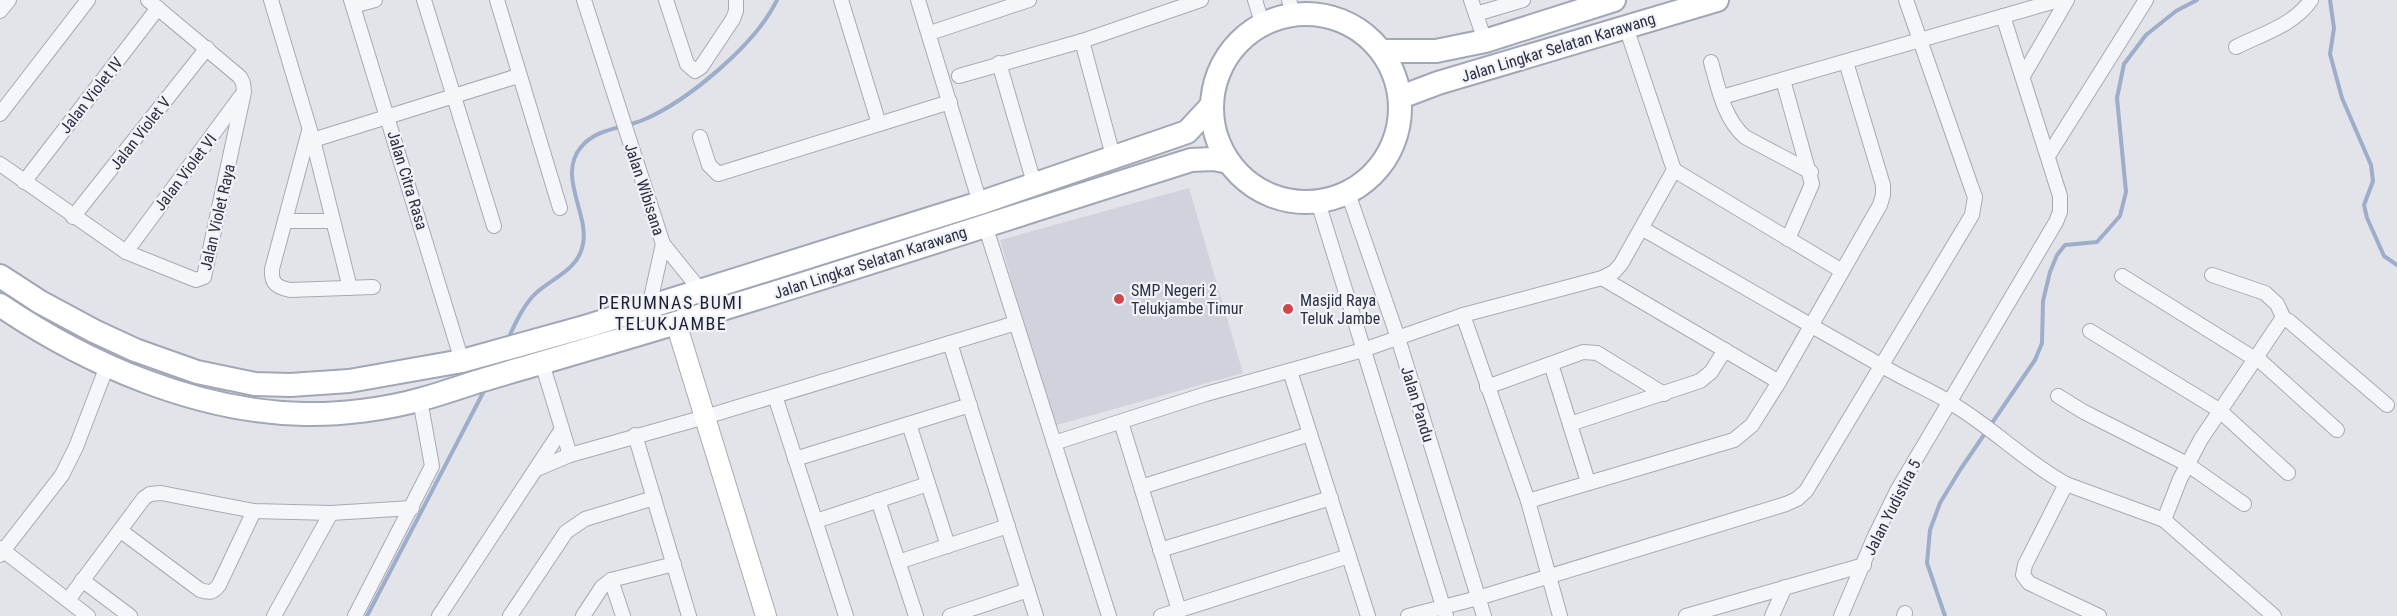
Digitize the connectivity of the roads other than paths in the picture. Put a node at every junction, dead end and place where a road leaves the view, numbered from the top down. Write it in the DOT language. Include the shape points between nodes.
graph roads {
  1 [pos="9,0"];
  2 [pos="88,0"];
  3 [pos="375,0"];
  4 [pos="424,0"];
  5 [pos="497,0"];
  6 [pos="584,0"];
  7 [pos="666,0"];
  8 [pos="736,0"];
  9 [pos="841,0"];
  10 [pos="918,0"];
  11 [pos="1029,0"];
  12 [pos="1201,0"];
  13 [pos="1255,0"];
  14 [pos="1471,0"];
  15 [pos="1523,0"];
  16 [pos="1614,0"];
  17 [pos="1717,0"];
  18 [pos="1906,0"];
  19 [pos="2059,0"];
  20 [pos="2067,0"];
  21 [pos="2146,0"];
  22 [pos="2311,0"];
  23 [pos="269,3"];
  24 [pos="352,3"];
  25 [pos="153,4"];
  26 [pos="995,5"];
  27 [pos="1291,7"];
  28 [pos="0,11"];
  29 [pos="1476,14"];
  30 [pos="2003,16"];
  31 [pos="1262,24"];
  32 [pos="1626,27"];
  33 [pos="930,33"];
  34 [pos="1920,40"];
  35 [pos="1082,41"];
  36 [pos="1485,41"];
  37 [pos="2236,47"];
  38 [pos="207,48"];
  39 [pos="1383,51"];
  40 [pos="1711,62"];
  41 [pos="1846,62"];
  42 [pos="999,63"];
  43 [pos="518,76"];
  44 [pos="958,76"];
  45 [pos="2023,76"];
  46 [pos="1783,80"];
  47 [pos="244,92"];
  48 [pos="453,97"];
  49 [pos="1401,97"];
  50 [pos="1722,97"];
  51 [pos="950,102"];
  52 [pos="1212,105"];
  53 [pos="0,114"];
  54 [pos="389,117"];
  55 [pos="879,124"];
  56 [pos="311,135"];
  57 [pos="700,137"];
  58 [pos="1113,156"];
  59 [pos="2048,156"];
  60 [pos="1229,162"];
  61 [pos="0,164"];
  62 [pos="1674,170"];
  63 [pos="1811,172"];
  64 [pos="24,182"];
  65 [pos="1034,183"];
  66 [pos="1348,193"];
  67 [pos="1318,202"];
  68 [pos="560,208"];
  69 [pos="982,214"];
  70 [pos="73,217"];
  71 [pos="285,221"];
  72 [pos="332,221"];
  73 [pos="494,226"];
  74 [pos="1642,229"];
  75 [pos="1788,239"];
  76 [pos="663,244"];
  77 [pos="126,252"];
  78 [pos="1842,271"];
  79 [pos="2212,275"];
  80 [pos="0,276"];
  81 [pos="2122,276"];
  82 [pos="1602,278"];
  83 [pos="373,287"];
  84 [pos="350,288"];
  85 [pos="701,291"];
  86 [pos="0,305"];
  87 [pos="649,307"];
  88 [pos="1463,315"];
  89 [pos="2284,319"];
  90 [pos="676,323"];
  91 [pos="1016,323"];
  92 [pos="1811,326"];
  93 [pos="2090,331"];
  94 [pos="1398,338"];
  95 [pos="950,343"];
  96 [pos="1363,350"];
  97 [pos="1725,350"];
  98 [pos="2256,358"];
  99 [pos="462,361"];
  100 [pos="542,363"];
  101 [pos="1551,363"];
  102 [pos="107,366"];
  103 [pos="1882,366"];
  104 [pos="1290,371"];
  105 [pos="1779,382"];
  106 [pos="1488,387"];
  107 [pos="1664,394"];
  108 [pos="775,396"];
  109 [pos="2058,396"];
  110 [pos="420,400"];
  111 [pos="1949,402"];
  112 [pos="970,405"];
  113 [pos="2387,405"];
  114 [pos="2219,410"];
  115 [pos="705,417"];
  116 [pos="1121,423"];
  117 [pos="909,424"];
  118 [pos="1570,424"];
  119 [pos="562,429"];
  120 [pos="2337,429"];
  121 [pos="1310,434"];
  122 [pos="635,435"];
  123 [pos="1054,443"];
  124 [pos="570,455"];
  125 [pos="795,459"];
  126 [pos="2187,464"];
  127 [pos="537,469"];
  128 [pos="2288,473"];
  129 [pos="1588,482"];
  130 [pos="928,484"];
  131 [pos="2066,484"];
  132 [pos="1141,487"];
  133 [pos="654,498"];
  134 [pos="1330,498"];
  135 [pos="878,500"];
  136 [pos="1528,501"];
  137 [pos="2244,504"];
  138 [pos="412,508"];
  139 [pos="254,512"];
  140 [pos="331,513"];
  141 [pos="2164,520"];
  142 [pos="816,521"];
  143 [pos="1008,526"];
  144 [pos="121,531"];
  145 [pos="948,546"];
  146 [pos="1160,550"];
  147 [pos="1,551"];
  148 [pos="1349,556"];
  149 [pos="898,562"];
  150 [pos="674,564"];
  151 [pos="1864,565"];
  152 [pos="1549,576"];
  153 [pos="82,580"];
  154 [pos="611,580"];
  155 [pos="1785,587"];
  156 [pos="1028,590"];
  157 [pos="1478,598"];
  158 [pos="68,600"];
  159 [pos="1179,610"];
  160 [pos="1444,611"];
  161 [pos="88,616"];
  162 [pos="130,616"];
  163 [pos="274,616"];
  164 [pos="355,616"];
  165 [pos="439,616"];
  166 [pos="510,616"];
  167 [pos="583,616"];
  168 [pos="623,616"];
  169 [pos="689,616"];
  170 [pos="766,616"];
  171 [pos="846,616"];
  172 [pos="916,616"];
  173 [pos="950,616"];
  174 [pos="1036,616"];
  175 [pos="1109,616"];
  176 [pos="1161,616"];
  177 [pos="1368,616"];
  178 [pos="1408,616"];
  179 [pos="1484,616"];
  180 [pos="1560,616"];
  181 [pos="1686,616"];
  182 [pos="1772,616"];
  183 [pos="1841,616"];
  184 [pos="2099,616"];
  185 [pos="2274,616"];
  1 -- 28 [label="street"];
  2 -- 53 [label="street"];
  3 -- 24 [label="street"];
  4 -- 48 [label="street"];
  5 -- 43 [label="street"];
  6 -- 76 [label="street, Jalan Wibisana"];
  7 -- 8 [label="street" via="687,64 695,71 733,19"];
  9 -- 55 [label="street"];
  10 -- 33 [label="street"];
  11 -- 26 [label="street"];
  12 -- 35 [label="street"];
  13 -- 31 [label="street"];
  14 -- 29 [label="street"];
  15 -- 29 [label="street"];
  16 -- 36 [label="main road, Jalan Lingkar Selatan Karawang"];
  17 -- 32 [label="main road, Jalan Lingkar Selatan Karawang"];
  18 -- 34 [label="street"];
  19 -- 30 [label="street"];
  20 -- 45 [label="street"];
  21 -- 59 [label="street"];
  22 -- 37 [label="street" via="2285,24"];
  23 -- 56 [label="street"];
  24 -- 54 [label="street, Jalan Citra Rasa"];
  25 -- 38 [label="street"];
  25 -- 64 [label="street, Jalan Violet IV"];
  26 -- 33 [label="street"];
  27 -- 31 [label="main road"];
  27 -- 39 [label="main road" via="1347,22"];
  29 -- 36 [label="street"];
  30 -- 34 [label="street"];
  30 -- 45 [label="street, Jalan Yudistira 5"];
  31 -- 52 [label="main road" via="1241,39 1224,59"];
  32 -- 49 [label="main road, Jalan Lingkar Selatan Karawang"];
  32 -- 62 [label="street"];
  33 -- 51 [label="street"];
  34 -- 41 [label="street"];
  34 -- 103 [label="street" via="1975,205"];
  35 -- 42 [label="street"];
  35 -- 58 [label="street"];
  36 -- 39 [label="main road, Jalan Lingkar Selatan Karawang" via="1436,51"];
  38 -- 47 [label="street" via="240,77"];
  38 -- 70 [label="street, Jalan Violet V"];
  39 -- 49 [label="main road"];
  40 -- 50 [label="street"];
  41 -- 46 [label="street"];
  41 -- 78 [label="street" via="1883,195"];
  42 -- 44 [label="street"];
  42 -- 65 [label="street"];
  43 -- 48 [label="street"];
  43 -- 68 [label="street"];
  45 -- 59 [label="street, Jalan Yudistira 5"];
  46 -- 50 [label="street"];
  46 -- 63 [label="street"];
  47 -- 77 [label="street, Jalan Violet VI"];
  47 -- 77 [label="street, Jalan Violet Raya" via="204,277 196,280"];
  48 -- 54 [label="street"];
  48 -- 73 [label="street"];
  49 -- 66 [label="main road" via="1400,126 1390,153 1372,177"];
  50 -- 63 [label="street" via="1733,125 1745,137"];
  51 -- 55 [label="street"];
  51 -- 69 [label="street"];
  52 -- 58 [label="main road, Jalan Lingkar Selatan Karawang" via="1187,132"];
  52 -- 60 [label="main road" via="1217,137"];
  54 -- 56 [label="street"];
  54 -- 99 [label="street, Jalan Citra Rasa"];
  55 -- 57 [label="street" via="718,174 709,165"];
  56 -- 71 [label="street"];
  56 -- 72 [label="street"];
  58 -- 65 [label="main road, Jalan Lingkar Selatan Karawang"];
  59 -- 111 [label="street, Jalan Yudistira 5" via="2060,196 2056,222"];
  60 -- 67 [label="main road" via="1253,186 1284,200"];
  60 -- 69 [label="main road, Jalan Lingkar Selatan Karawang" via="1191,160"];
  61 -- 64 [label="street, Jalan Violet Raya"];
  62 -- 74 [label="street"];
  62 -- 75 [label="street"];
  63 -- 75 [label="street" via="1812,188"];
  64 -- 70 [label="street, Jalan Violet Raya"];
  65 -- 69 [label="main road, Jalan Lingkar Selatan Karawang"];
  66 -- 67 [label="main road"];
  66 -- 94 [label="street, Jalan Pandu"];
  67 -- 96 [label="street"];
  69 -- 85 [label="main road, Jalan Lingkar Selatan Karawang"];
  69 -- 90 [label="main road, Jalan Lingkar Selatan Karawang"];
  69 -- 91 [label="street"];
  70 -- 77 [label="street, Jalan Violet Raya"];
  71 -- 72 [label="street"];
  71 -- 84 [label="street" via="272,269 273,283 290,290"];
  72 -- 84 [label="street"];
  74 -- 82 [label="street" via="1621,264"];
  74 -- 92 [label="street"];
  75 -- 78 [label="street"];
  76 -- 85 [label="street"];
  76 -- 87 [label="street"];
  78 -- 92 [label="street"];
  79 -- 89 [label="street" via="2265,293 2277,304"];
  80 -- 99 [label="main road, Jalan Lingkar Selatan Karawang" via="64,315 135,350 197,372 255,384 290,386 349,381"];
  81 -- 98 [label="street"];
  82 -- 88 [label="street"];
  82 -- 97 [label="street"];
  83 -- 84 [label="street"];
  85 -- 87 [label="main road, Jalan Lingkar Selatan Karawang"];
  86 -- 102 [label="main road, Jalan Lingkar Selatan Karawang" via="48,336"];
  87 -- 99 [label="main road, Jalan Lingkar Selatan Karawang"];
  88 -- 94 [label="street"];
  88 -- 106 [label="street"];
  89 -- 98 [label="street"];
  89 -- 113 [label="street"];
  90 -- 100 [label="main road, Jalan Lingkar Selatan Karawang"];
  90 -- 115 [label="street"];
  91 -- 95 [label="street"];
  91 -- 123 [label="street"];
  92 -- 103 [label="street"];
  92 -- 105 [label="street"];
  93 -- 114 [label="street"];
  94 -- 96 [label="street"];
  94 -- 157 [label="street, Jalan Pandu"];
  95 -- 108 [label="street"];
  95 -- 112 [label="street"];
  96 -- 104 [label="street"];
  96 -- 160 [label="street"];
  97 -- 105 [label="street"];
  97 -- 107 [label="street" via="1706,377"];
  98 -- 114 [label="street"];
  98 -- 120 [label="street"];
  100 -- 110 [label="main road, Jalan Lingkar Selatan Karawang"];
  100 -- 119 [label="street"];
  101 -- 106 [label="street"];
  101 -- 107 [label="street" via="1583,352 1597,353"];
  101 -- 118 [label="street"];
  102 -- 110 [label="main road, Jalan Lingkar Selatan Karawang" via="168,389 272,412 331,414"];
  102 -- 147 [label="street" via="62,475"];
  103 -- 111 [label="street"];
  103 -- 152 [label="street" via="1812,482 1797,499"];
  104 -- 116 [label="street"];
  104 -- 121 [label="street"];
  105 -- 129 [label="street" via="1752,425 1734,440"];
  106 -- 136 [label="street"];
  107 -- 118 [label="street"];
  108 -- 115 [label="street"];
  108 -- 125 [label="street"];
  109 -- 126 [label="street"];
  110 -- 138 [label="street" via="432,466"];
  111 -- 131 [label="street"];
  111 -- 151 [label="street, Jalan Yudistira 5" via="1886,514"];
  112 -- 117 [label="street"];
  112 -- 143 [label="street"];
  114 -- 126 [label="street"];
  114 -- 128 [label="street"];
  115 -- 122 [label="street"];
  115 -- 170 [label="street"];
  116 -- 123 [label="street"];
  116 -- 132 [label="street"];
  117 -- 125 [label="street"];
  117 -- 130 [label="street"];
  118 -- 129 [label="street"];
  119 -- 124 [label="street"];
  119 -- 127 [label="street"];
  121 -- 132 [label="street"];
  121 -- 134 [label="street"];
  122 -- 124 [label="street"];
  122 -- 133 [label="street"];
  123 -- 175 [label="street"];
  124 -- 127 [label="street"];
  125 -- 142 [label="street"];
  126 -- 137 [label="street"];
  126 -- 141 [label="street"];
  127 -- 165 [label="street"];
  129 -- 136 [label="street"];
  130 -- 135 [label="street"];
  130 -- 145 [label="street"];
  131 -- 141 [label="street"];
  131 -- 184 [label="street" via="2023,575 2029,583"];
  132 -- 146 [label="street"];
  133 -- 150 [label="street"];
  133 -- 166 [label="street" via="585,519 566,532"];
  134 -- 146 [label="street"];
  134 -- 148 [label="street"];
  135 -- 142 [label="street"];
  135 -- 149 [label="street"];
  136 -- 152 [label="street"];
  138 -- 140 [label="street"];
  138 -- 164 [label="street"];
  139 -- 140 [label="street"];
  139 -- 144 [label="street" via="156,492 144,498"];
  139 -- 144 [label="street" via="219,585 208,593"];
  140 -- 163 [label="street"];
  141 -- 185 [label="street"];
  142 -- 171 [label="street"];
  143 -- 145 [label="street"];
  143 -- 156 [label="street"];
  144 -- 153 [label="street"];
  145 -- 149 [label="street"];
  146 -- 159 [label="street"];
  147 -- 158 [label="street"];
  148 -- 159 [label="street"];
  148 -- 177 [label="street"];
  149 -- 172 [label="street"];
  150 -- 154 [label="street"];
  150 -- 169 [label="street"];
  151 -- 155 [label="street"];
  151 -- 183 [label="street, Jalan Yudistira 5"];
  152 -- 157 [label="street"];
  152 -- 180 [label="street"];
  153 -- 158 [label="street"];
  153 -- 162 [label="street"];
  154 -- 167 [label="street"];
  154 -- 168 [label="street"];
  155 -- 181 [label="street"];
  155 -- 182 [label="street"];
  156 -- 173 [label="street"];
  156 -- 174 [label="street"];
  157 -- 160 [label="street"];
  157 -- 179 [label="street, Jalan Pandu"];
  158 -- 161 [label="street"];
  159 -- 176 [label="street"];
  160 -- 178 [label="street"];
}
